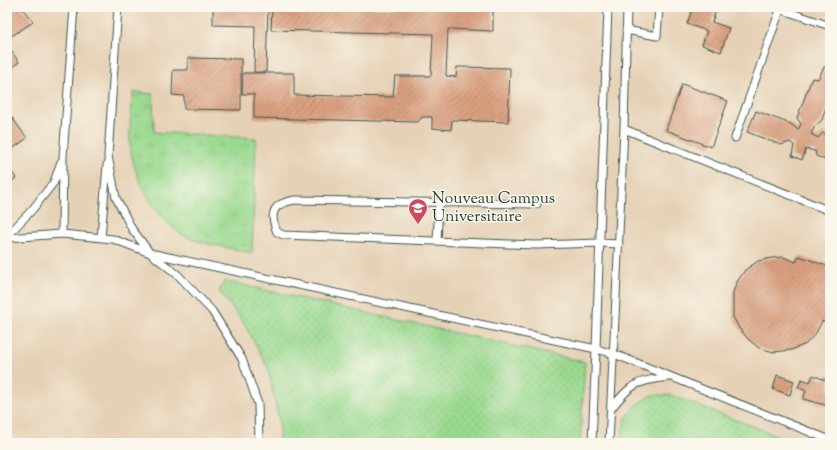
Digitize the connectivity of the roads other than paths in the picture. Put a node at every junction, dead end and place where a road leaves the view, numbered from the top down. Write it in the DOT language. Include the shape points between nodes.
graph roads {
  1 [pos="74,7"];
  2 [pos="118,7"];
  3 [pos="608,7"];
  4 [pos="627,7"];
  5 [pos="659,7"];
  6 [pos="779,8"];
  7 [pos="830,26"];
  8 [pos="626,30"];
  9 [pos="624,129"];
  10 [pos="735,138"];
  11 [pos="63,156"];
  12 [pos="108,156"];
  13 [pos="439,202"];
  14 [pos="537,204"];
  15 [pos="830,211"];
  16 [pos="62,234"];
  17 [pos="7,237"];
  18 [pos="101,238"];
  19 [pos="437,241"];
  20 [pos="600,243"];
  21 [pos="619,244"];
  22 [pos="150,254"];
  23 [pos="596,349"];
  24 [pos="614,354"];
  25 [pos="671,377"];
  26 [pos="611,409"];
  27 [pos="830,440"];
  28 [pos="259,443"];
  29 [pos="592,443"];
  30 [pos="609,443"];
  1 -- 11 [label="lane"];
  2 -- 12 [label="lane"];
  3 -- 20 [label="lane"];
  4 -- 8 [label="lane"];
  5 -- 8 [label="lane" via="656,36"];
  6 -- 7 [label="lane"];
  6 -- 10 [label="lane"];
  8 -- 9 [label="lane"];
  9 -- 15 [label="lane"];
  9 -- 21 [label="lane"];
  11 -- 16 [label="lane"];
  11 -- 17 [label="lane" via="54,182"];
  12 -- 18 [label="lane"];
  12 -- 22 [label="lane" via="116,198 132,229"];
  13 -- 14 [label="lane"];
  13 -- 19 [label="lane"];
  13 -- 19 [label="lane" via="295,200 277,205 273,214 277,232 283,235"];
  16 -- 17 [label="lane"];
  16 -- 18 [label="lane"];
  18 -- 22 [label="lane" via="113,239"];
  19 -- 20 [label="lane" via="536,245"];
  20 -- 21 [label="lane"];
  20 -- 23 [label="lane"];
  21 -- 24 [label="lane"];
  22 -- 23 [label="lane"];
  22 -- 28 [label="lane" via="178,275 212,311 242,359 258,404"];
  23 -- 24 [label="lane"];
  23 -- 29 [label="lane"];
  24 -- 25 [label="lane"];
  24 -- 26 [label="lane"];
  25 -- 26 [label="lane" via="634,385"];
  25 -- 27 [label="lane"];
  26 -- 30 [label="lane"];
}
